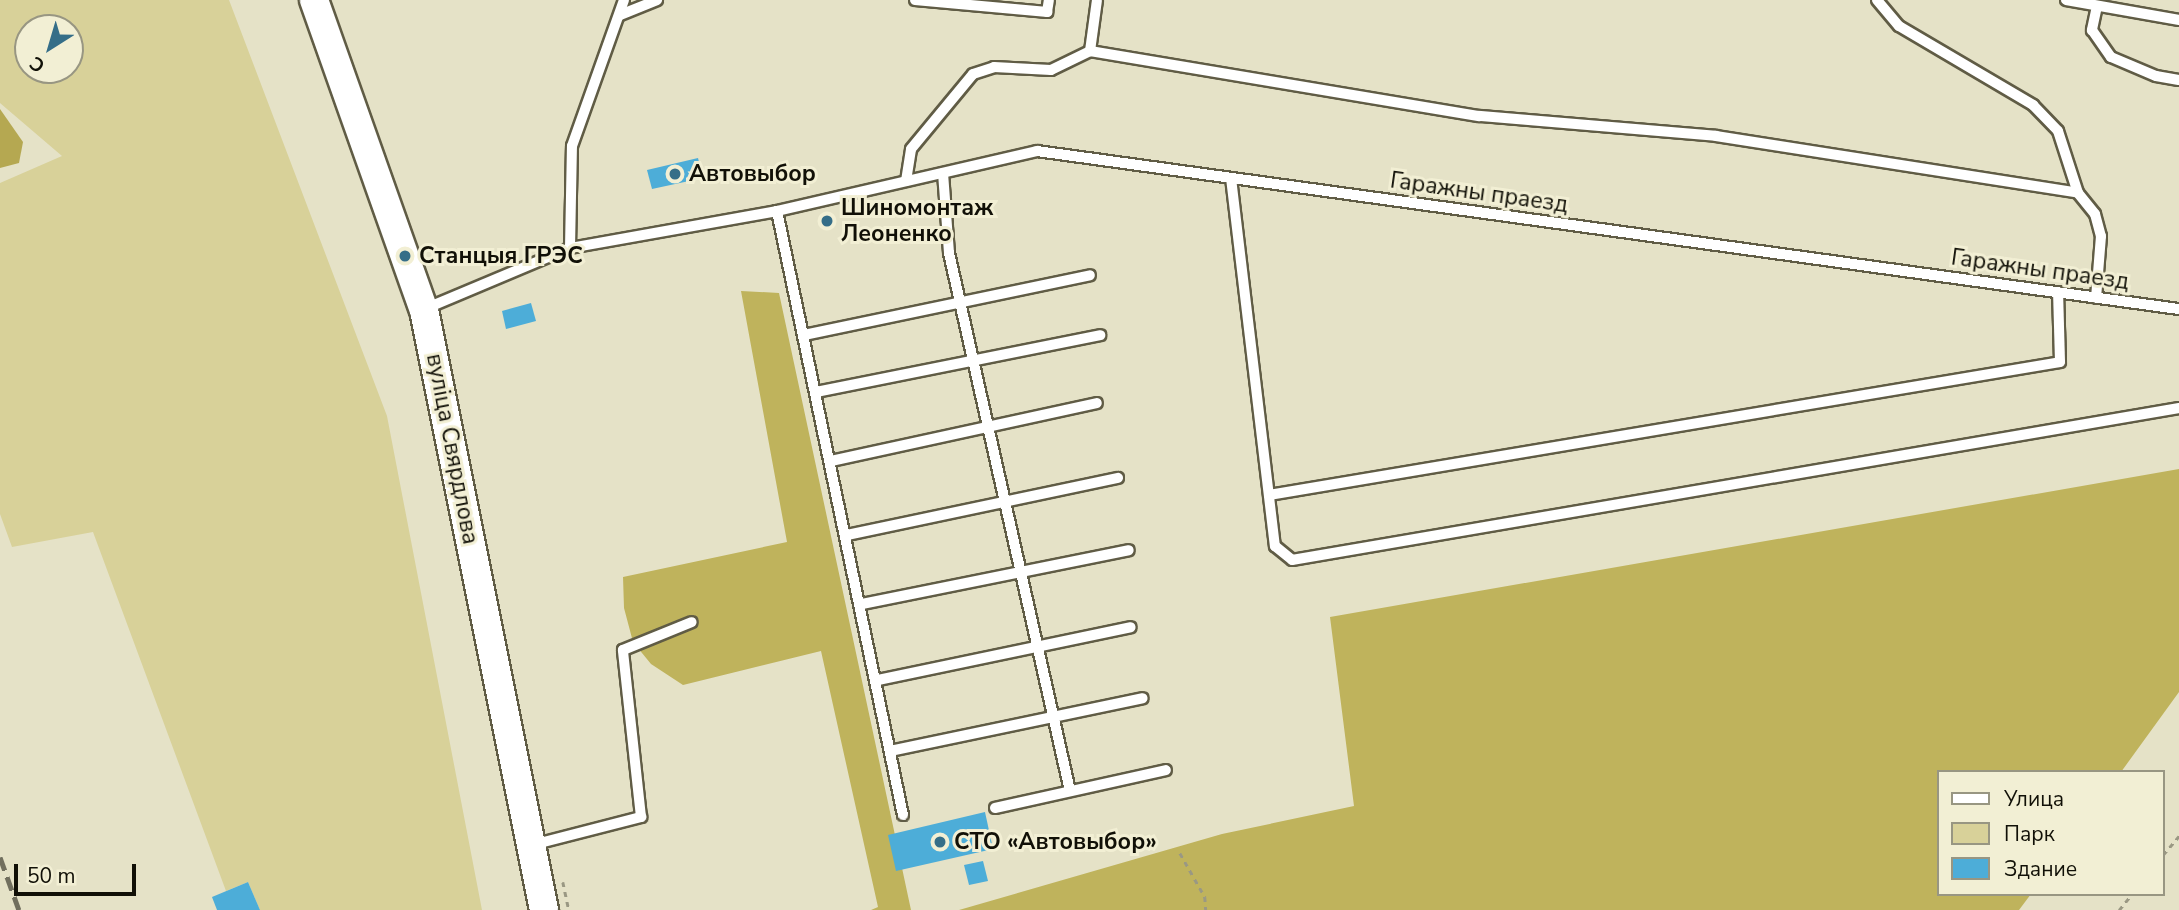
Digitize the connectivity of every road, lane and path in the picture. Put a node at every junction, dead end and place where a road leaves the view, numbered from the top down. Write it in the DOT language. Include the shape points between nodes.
graph roads {
  1 [pos="314,0"];
  2 [pos="624,0"];
  3 [pos="657,0"];
  4 [pos="915,0"];
  5 [pos="1049,0"];
  6 [pos="1097,0"];
  7 [pos="1877,0"];
  8 [pos="2066,0"];
  9 [pos="2097,6"];
  10 [pos="620,15"];
  11 [pos="2179,20"];
  12 [pos="1090,51"];
  13 [pos="2179,80"];
  14 [pos="943,173"];
  15 [pos="1231,178"];
  16 [pos="906,181"];
  17 [pos="2078,193"];
  18 [pos="777,211"];
  19 [pos="570,248"];
  20 [pos="1090,275"];
  21 [pos="2058,292"];
  22 [pos="2096,298"];
  23 [pos="960,302"];
  24 [pos="2179,309"];
  25 [pos="424,310"];
  26 [pos="804,335"];
  27 [pos="1100,335"];
  28 [pos="972,360"];
  29 [pos="816,392"];
  30 [pos="1097,403"];
  31 [pos="2179,408"];
  32 [pos="987,427"];
  33 [pos="831,461"];
  34 [pos="1118,478"];
  35 [pos="1269,495"];
  36 [pos="1004,502"];
  37 [pos="847,535"];
  38 [pos="1129,550"];
  39 [pos="1019,572"];
  40 [pos="862,604"];
  41 [pos="692,622"];
  42 [pos="1131,627"];
  43 [pos="1036,647"];
  44 [pos="878,680"];
  45 [pos="1143,698"];
  46 [pos="1051,715"];
  47 [pos="890,751"];
  48 [pos="1166,770"];
  49 [pos="1070,791"];
  50 [pos="995,808"];
  51 [pos="903,815"];
  52 [pos="2179,836"];
  53 [pos="531,845"];
  54 [pos="1180,853"];
  55 [pos="2165,853"];
  56 [pos="2130,896"];
  57 [pos="544,910"];
  58 [pos="1206,910"];
  59 [pos="2119,910"];
  1 -- 25 [label="main road, вуліца Свярдлова"];
  2 -- 10 [label="lane"];
  3 -- 10 [label="lane"];
  4 -- 5 [label="lane" via="1047,12"];
  6 -- 12 [label="lane"];
  7 -- 17 [label="lane" via="1899,26 2033,106 2058,131"];
  8 -- 9 [label="lane"];
  9 -- 11 [label="lane"];
  9 -- 13 [label="lane" via="2092,30 2111,57 2156,76"];
  10 -- 19 [label="lane" via="572,146"];
  12 -- 16 [label="lane" via="1051,70 994,67 973,74 911,149"];
  12 -- 17 [label="lane" via="1480,116 1716,136"];
  14 -- 15 [label="lane, Гаражны праезд" via="1037,151"];
  14 -- 16 [label="lane, Гаражны праезд"];
  14 -- 23 [label="lane" via="949,253"];
  15 -- 21 [label="lane, Гаражны праезд"];
  15 -- 35 [label="lane"];
  16 -- 18 [label="lane, Гаражны праезд"];
  17 -- 22 [label="lane" via="2095,214 2101,236"];
  18 -- 19 [label="lane, Гаражны праезд"];
  18 -- 26 [label="lane"];
  19 -- 25 [label="lane, Гаражны праезд"];
  20 -- 23 [label="lane"];
  21 -- 22 [label="lane, Гаражны праезд"];
  21 -- 35 [label="lane" via="2060,362"];
  22 -- 24 [label="lane, Гаражны праезд"];
  23 -- 26 [label="lane"];
  23 -- 28 [label="lane"];
  25 -- 53 [label="main road, вуліца Свярдлова"];
  26 -- 29 [label="lane"];
  27 -- 28 [label="lane"];
  28 -- 29 [label="lane"];
  28 -- 32 [label="lane"];
  29 -- 33 [label="lane"];
  30 -- 32 [label="lane"];
  31 -- 35 [label="lane" via="1292,560 1275,546"];
  32 -- 33 [label="lane"];
  32 -- 36 [label="lane"];
  33 -- 37 [label="lane"];
  34 -- 36 [label="lane"];
  36 -- 37 [label="lane"];
  36 -- 39 [label="lane"];
  37 -- 40 [label="lane"];
  38 -- 39 [label="lane"];
  39 -- 40 [label="lane"];
  39 -- 43 [label="lane"];
  40 -- 44 [label="lane"];
  41 -- 53 [label="lane" via="623,650 642,817"];
  42 -- 43 [label="lane"];
  43 -- 44 [label="lane"];
  43 -- 46 [label="lane"];
  44 -- 47 [label="lane"];
  45 -- 46 [label="lane"];
  46 -- 47 [label="lane"];
  46 -- 49 [label="lane"];
  47 -- 51 [label="lane"];
  48 -- 49 [label="lane"];
  49 -- 50 [label="lane"];
  52 -- 55 [label="path"];
  53 -- 57 [label="main road, вуліца Свярдлова"];
  54 -- 58 [label="path" via="1205,897"];
  56 -- 59 [label="path"];
}
